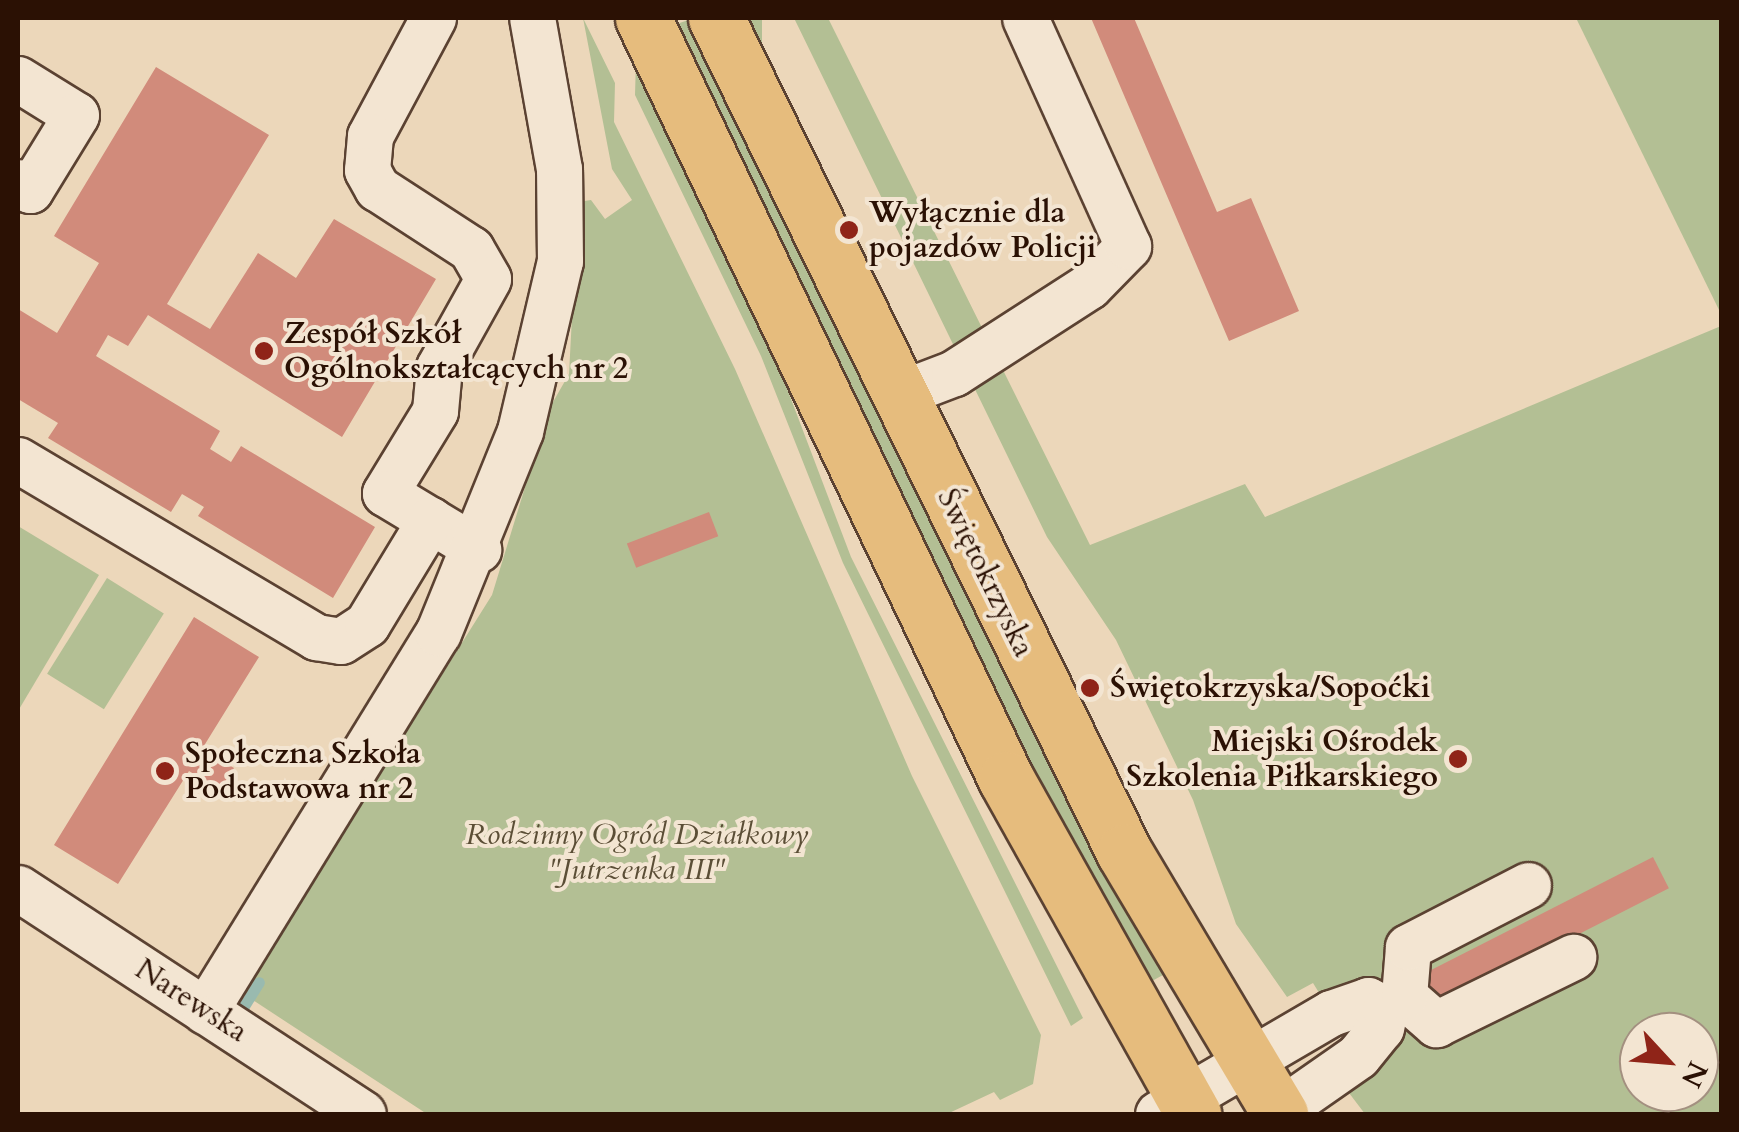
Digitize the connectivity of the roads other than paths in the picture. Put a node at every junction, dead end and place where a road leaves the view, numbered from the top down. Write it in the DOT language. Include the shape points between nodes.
graph roads {
  1 [pos="433,18"];
  2 [pos="532,18"];
  3 [pos="643,18"];
  4 [pos="716,18"];
  5 [pos="1025,18"];
  6 [pos="18,78"];
  7 [pos="18,182"];
  8 [pos="899,394"];
  9 [pos="18,460"];
  10 [pos="430,520"];
  11 [pos="478,549"];
  12 [pos="1528,885"];
  13 [pos="18,888"];
  14 [pos="1574,958"];
  15 [pos="1395,1003"];
  16 [pos="205,1011"];
  17 [pos="1244,1061"];
  18 [pos="1178,1110"];
  19 [pos="363,1114"];
  20 [pos="1278,1114"];
  1 -- 10 [label="street" via="365,154 377,188 470,249 488,279 439,368 435,411 385,494"];
  2 -- 11 [label="street" via="559,169 560,262 526,412"];
  3 -- 18 [label="main road" via="1006,779"];
  4 -- 8 [label="main road, Świętokrzyska"];
  5 -- 8 [label="street" via="1128,246 1089,286 954,373"];
  6 -- 7 [label="street" via="76,115 30,190"];
  8 -- 17 [label="main road, Świętokrzyska" via="1124,852"];
  9 -- 10 [label="street" via="316,637 341,642 367,624"];
  10 -- 11 [label="street"];
  11 -- 16 [label="street" via="388,721"];
  12 -- 15 [label="street" via="1408,947"];
  13 -- 16 [label="street, Narewska"];
  14 -- 15 [label="street" via="1436,1024"];
  15 -- 17 [label="street" via="1368,1000 1332,1013"];
  15 -- 20 [label="street" via="1358,1056"];
  16 -- 19 [label="street, Narewska"];
  17 -- 18 [label="street"];
  17 -- 20 [label="main road, Świętokrzyska"];
}
